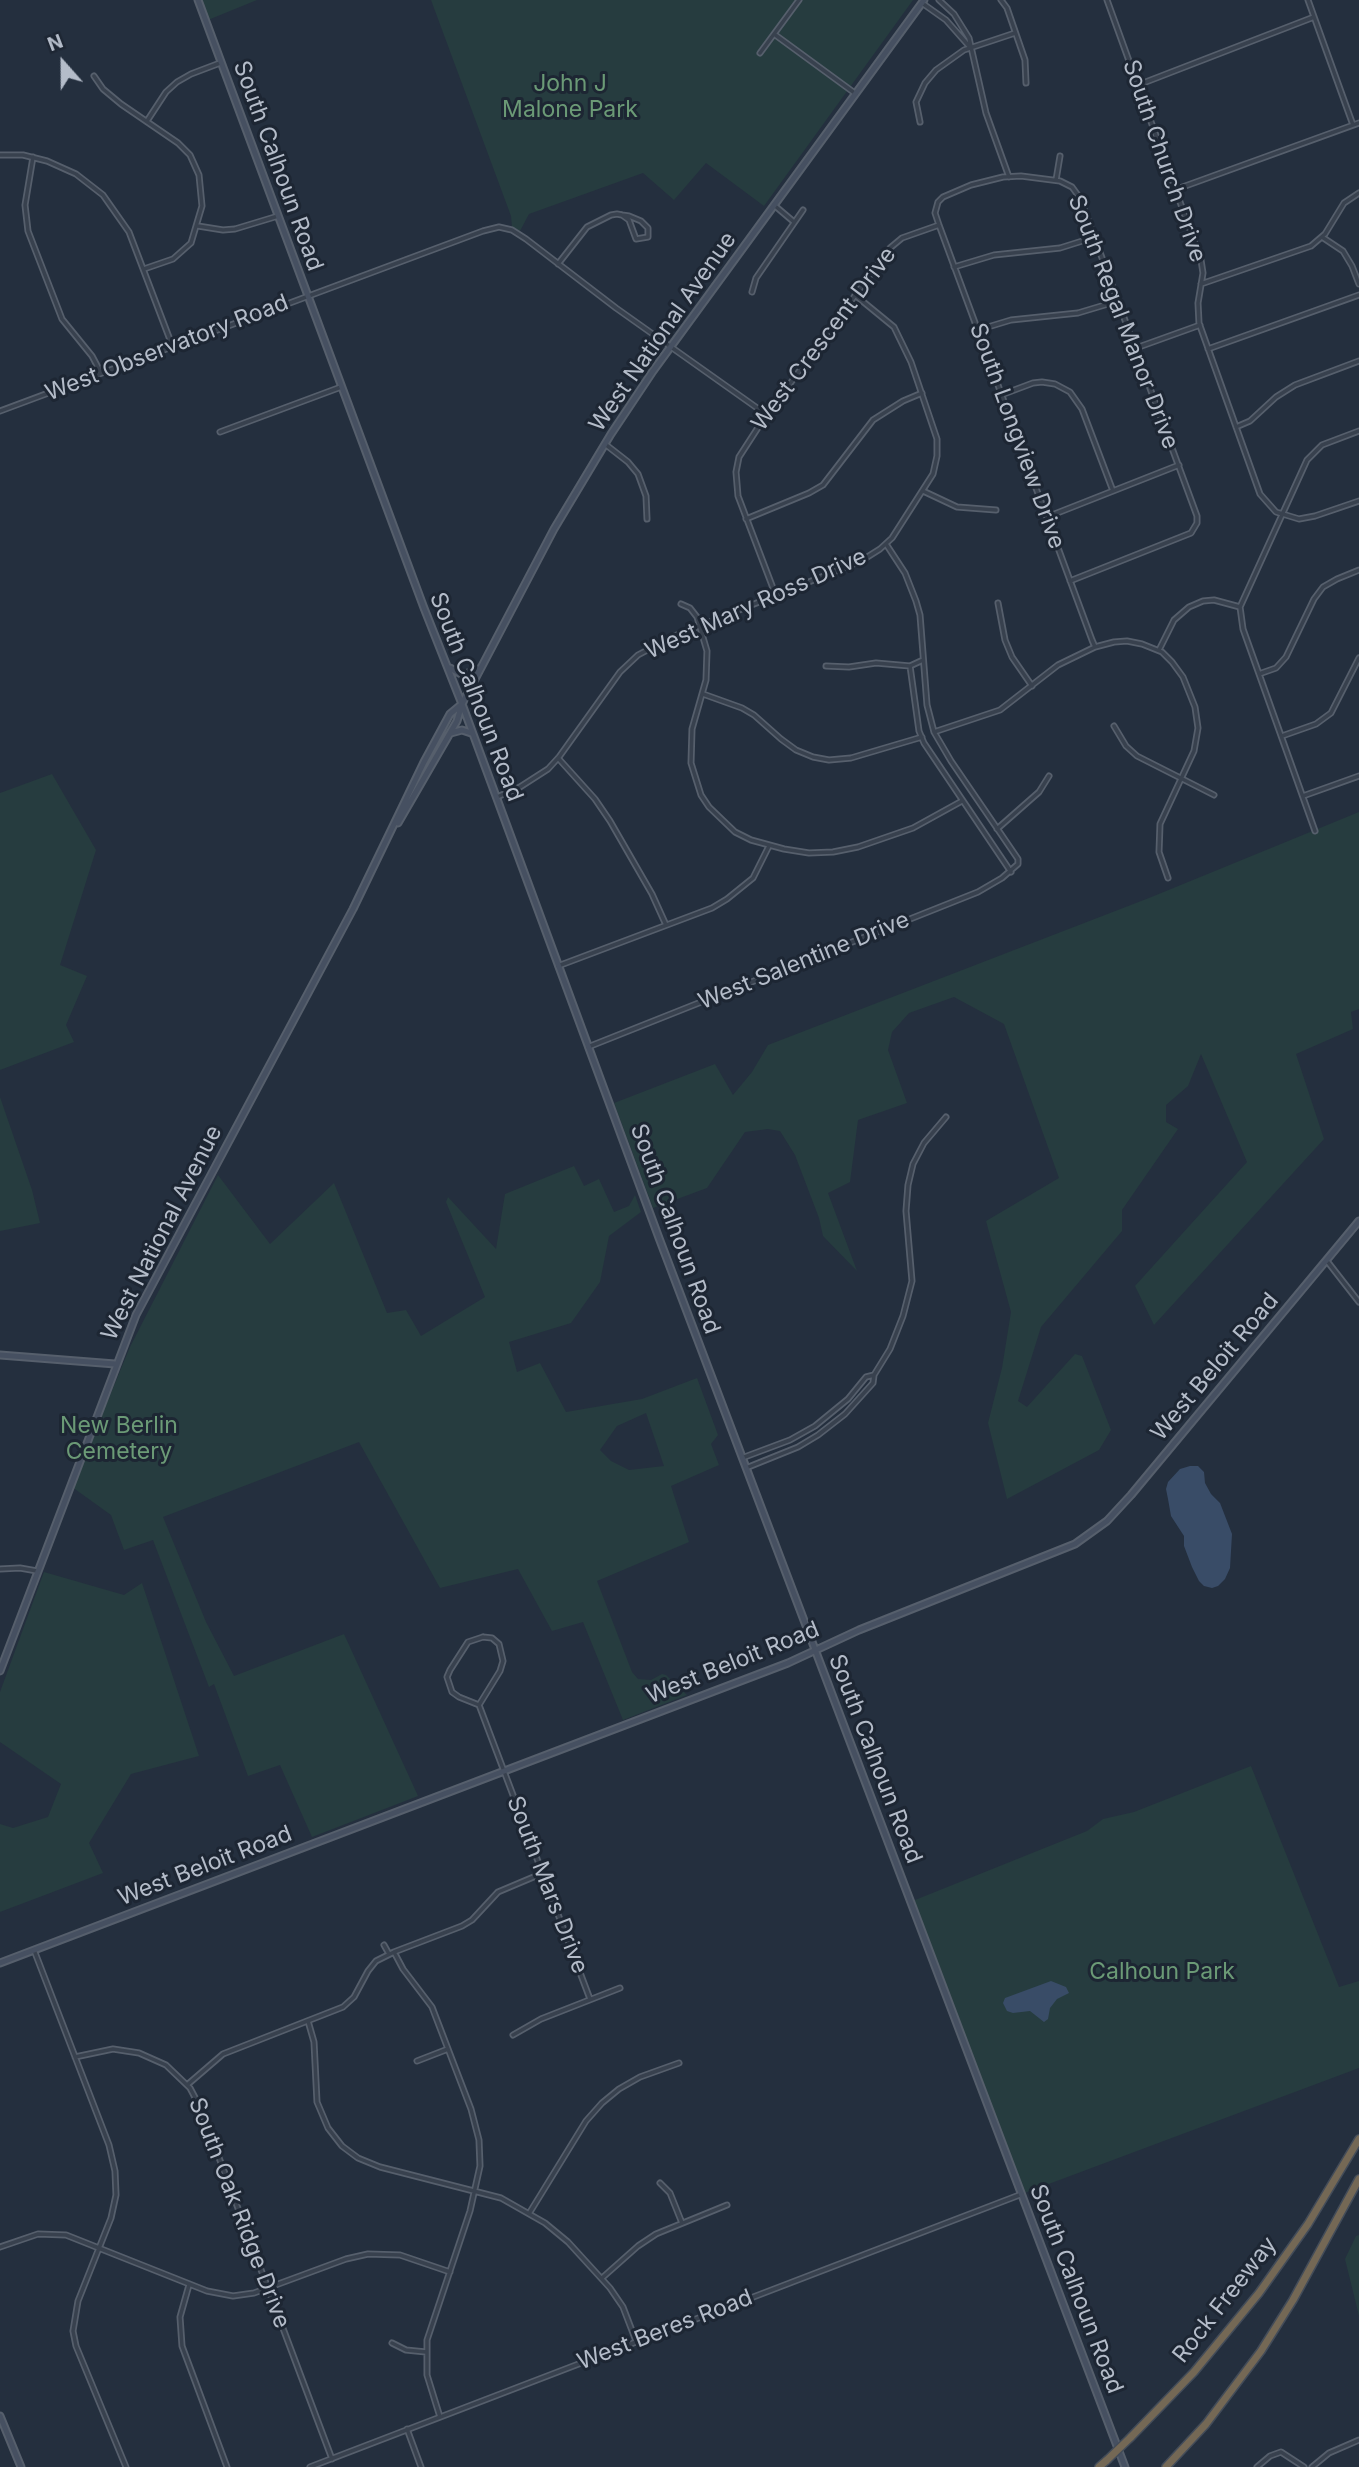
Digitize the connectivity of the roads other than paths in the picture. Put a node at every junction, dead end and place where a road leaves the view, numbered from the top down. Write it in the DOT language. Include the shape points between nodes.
graph roads {
  1 [pos="198,0"];
  2 [pos="799,0"];
  3 [pos="939,0"];
  4 [pos="1000,0"];
  5 [pos="1107,0"];
  6 [pos="1308,0"];
  7 [pos="923,1"];
  8 [pos="1314,17"];
  9 [pos="1015,33"];
  10 [pos="774,34"];
  11 [pos="970,47"];
  12 [pos="760,53"];
  13 [pos="220,63"];
  14 [pos="94,76"];
  15 [pos="1027,83"];
  16 [pos="1138,85"];
  17 [pos="856,94"];
  18 [pos="147,121"];
  19 [pos="920,122"];
  20 [pos="1359,123"];
  21 [pos="1353,125"];
  22 [pos="0,155"];
  23 [pos="1060,156"];
  24 [pos="33,157"];
  25 [pos="1009,177"];
  26 [pos="1056,180"];
  27 [pos="1176,189"];
  28 [pos="1359,193"];
  29 [pos="774,205"];
  30 [pos="803,210"];
  31 [pos="622,215"];
  32 [pos="278,216"];
  33 [pos="794,222"];
  34 [pos="939,225"];
  35 [pos="198,226"];
  36 [pos="1094,237"];
  37 [pos="1322,237"];
  38 [pos="558,264"];
  39 [pos="954,267"];
  40 [pos="144,269"];
  41 [pos="1201,284"];
  42 [pos="1359,285"];
  43 [pos="751,292"];
  44 [pos="855,295"];
  45 [pos="1359,295"];
  46 [pos="307,296"];
  47 [pos="1118,301"];
  48 [pos="1200,325"];
  49 [pos="978,330"];
  50 [pos="172,345"];
  51 [pos="671,347"];
  52 [pos="1135,348"];
  53 [pos="1208,349"];
  54 [pos="1359,361"];
  55 [pos="101,373"];
  56 [pos="341,387"];
  57 [pos="922,393"];
  58 [pos="1001,395"];
  59 [pos="0,411"];
  60 [pos="767,415"];
  61 [pos="1236,427"];
  62 [pos="1359,431"];
  63 [pos="220,432"];
  64 [pos="605,444"];
  65 [pos="1179,465"];
  66 [pos="923,491"];
  67 [pos="1113,491"];
  68 [pos="1359,501"];
  69 [pos="996,510"];
  70 [pos="1281,515"];
  71 [pos="1046,517"];
  72 [pos="647,519"];
  73 [pos="746,519"];
  74 [pos="886,544"];
  75 [pos="1359,570"];
  76 [pos="1070,581"];
  77 [pos="776,596"];
  78 [pos="998,603"];
  79 [pos="681,604"];
  80 [pos="1240,607"];
  81 [pos="700,626"];
  82 [pos="1095,648"];
  83 [pos="1159,651"];
  84 [pos="1359,658"];
  85 [pos="923,660"];
  86 [pos="826,666"];
  87 [pos="910,666"];
  88 [pos="448,667"];
  89 [pos="481,667"];
  90 [pos="1259,674"];
  91 [pos="1032,686"];
  92 [pos="703,694"];
  93 [pos="462,704"];
  94 [pos="1114,726"];
  95 [pos="934,732"];
  96 [pos="473,733"];
  97 [pos="1281,736"];
  98 [pos="922,737"];
  99 [pos="447,738"];
  100 [pos="558,758"];
  101 [pos="1049,776"];
  102 [pos="1359,776"];
  103 [pos="1180,778"];
  104 [pos="1214,795"];
  105 [pos="1303,796"];
  106 [pos="495,797"];
  107 [pos="962,801"];
  108 [pos="394,828"];
  109 [pos="998,829"];
  110 [pos="1315,831"];
  111 [pos="769,846"];
  112 [pos="1011,872"];
  113 [pos="1168,878"];
  114 [pos="666,925"];
  115 [pos="558,966"];
  116 [pos="588,1047"];
  117 [pos="946,1117"];
  118 [pos="1359,1221"];
  119 [pos="1327,1261"];
  120 [pos="1359,1301"];
  121 [pos="0,1355"];
  122 [pos="116,1364"];
  123 [pos="874,1375"];
  124 [pos="844,1402"];
  125 [pos="850,1409"];
  126 [pos="813,1428"];
  127 [pos="818,1435"];
  128 [pos="743,1458"];
  129 [pos="746,1468"];
  130 [pos="0,1569"];
  131 [pos="37,1572"];
  132 [pos="2,1575"];
  133 [pos="815,1650"];
  134 [pos="0,1671"];
  135 [pos="480,1705"];
  136 [pos="504,1771"];
  137 [pos="542,1874"];
  138 [pos="384,1945"];
  139 [pos="34,1950"];
  140 [pos="392,1953"];
  141 [pos="0,1963"];
  142 [pos="620,1988"];
  143 [pos="590,1999"];
  144 [pos="308,2021"];
  145 [pos="513,2035"];
  146 [pos="448,2049"];
  147 [pos="75,2057"];
  148 [pos="417,2061"];
  149 [pos="679,2063"];
  150 [pos="187,2085"];
  151 [pos="1359,2139"];
  152 [pos="1359,2179"];
  153 [pos="660,2183"];
  154 [pos="475,2190"];
  155 [pos="1021,2194"];
  156 [pos="727,2206"];
  157 [pos="530,2213"];
  158 [pos="681,2223"];
  159 [pos="0,2247"];
  160 [pos="100,2248"];
  161 [pos="450,2272"];
  162 [pos="602,2278"];
  163 [pos="189,2285"];
  164 [pos="268,2288"];
  165 [pos="636,2341"];
  166 [pos="392,2343"];
  167 [pos="426,2352"];
  168 [pos="0,2416"];
  169 [pos="440,2417"];
  170 [pos="407,2430"];
  171 [pos="1359,2440"];
  172 [pos="332,2459"];
  173 [pos="21,2467"];
  174 [pos="126,2467"];
  175 [pos="227,2467"];
  176 [pos="310,2467"];
  177 [pos="421,2467"];
  178 [pos="1099,2467"];
  179 [pos="1125,2467"];
  180 [pos="1166,2467"];
  181 [pos="1257,2467"];
  182 [pos="1304,2467"];
  183 [pos="1312,2467"];
  1 -- 13 [label="main road, South Calhoun Road"];
  2 -- 10 [label="street"];
  3 -- 11 [label="street" via="963,25"];
  4 -- 9 [label="street"];
  5 -- 16 [label="street, South Church Drive"];
  6 -- 8 [label="street"];
  7 -- 11 [label="street"];
  7 -- 17 [label="main road, West National Avenue"];
  8 -- 16 [label="street"];
  8 -- 21 [label="street"];
  9 -- 11 [label="street"];
  9 -- 15 [label="street"];
  10 -- 12 [label="street"];
  10 -- 17 [label="street"];
  11 -- 19 [label="street" via="944,63 925,83 916,102"];
  11 -- 25 [label="street" via="991,130"];
  13 -- 18 [label="street" via="177,82"];
  13 -- 32 [label="main road, South Calhoun Road"];
  14 -- 18 [label="street" via="114,99"];
  16 -- 27 [label="street, South Church Drive"];
  17 -- 29 [label="main road, West National Avenue"];
  18 -- 35 [label="street" via="178,143 196,167 202,191"];
  20 -- 21 [label="street"];
  21 -- 27 [label="street"];
  22 -- 24 [label="street"];
  23 -- 26 [label="street"];
  24 -- 40 [label="street" via="76,174 103,195 129,232"];
  24 -- 55 [label="street" via="25,205 28,231 62,319"];
  25 -- 26 [label="street, South Regal Manor Drive"];
  25 -- 34 [label="street, South Regal Manor Drive" via="943,197 936,208"];
  26 -- 36 [label="street, South Regal Manor Drive" via="1076,192"];
  27 -- 41 [label="street, South Church Drive" via="1201,260"];
  28 -- 37 [label="street" via="1339,208"];
  29 -- 33 [label="street"];
  29 -- 51 [label="main road, West National Avenue"];
  30 -- 33 [label="street"];
  31 -- 31 [label="street" via="629,220 636,239 648,237 646,224"];
  31 -- 38 [label="street" via="605,217 587,227"];
  32 -- 35 [label="street" via="235,229"];
  32 -- 46 [label="main road, South Calhoun Road"];
  33 -- 43 [label="street"];
  34 -- 39 [label="street, South Longview Drive"];
  34 -- 44 [label="street, West Crescent Drive" via="897,241"];
  35 -- 40 [label="street" via="184,252"];
  36 -- 39 [label="street" via="1060,248 994,255"];
  36 -- 47 [label="street, South Regal Manor Drive"];
  37 -- 41 [label="street" via="1305,248"];
  37 -- 42 [label="street" via="1343,251"];
  38 -- 46 [label="street, West Observatory Road" via="512,230 492,228"];
  38 -- 51 [label="street, West Observatory Road"];
  39 -- 49 [label="street, South Longview Drive"];
  40 -- 50 [label="street"];
  41 -- 48 [label="street, South Church Drive"];
  44 -- 57 [label="street, West Mary Ross Drive" via="894,327"];
  44 -- 60 [label="street, West Crescent Drive"];
  45 -- 53 [label="street"];
  46 -- 50 [label="street, West Observatory Road"];
  46 -- 56 [label="main road, South Calhoun Road"];
  47 -- 49 [label="street" via="1078,313 1011,320"];
  47 -- 52 [label="street, South Regal Manor Drive"];
  48 -- 52 [label="street"];
  48 -- 53 [label="street, South Church Drive"];
  49 -- 58 [label="street, South Longview Drive"];
  50 -- 55 [label="street, West Observatory Road"];
  51 -- 60 [label="street, West Observatory Road"];
  51 -- 64 [label="main road, West National Avenue"];
  52 -- 65 [label="street, South Regal Manor Drive"];
  53 -- 61 [label="street, South Church Drive"];
  54 -- 61 [label="street" via="1295,385"];
  55 -- 59 [label="street, West Observatory Road"];
  56 -- 63 [label="street"];
  56 -- 88 [label="main road, South Calhoun Road"];
  57 -- 66 [label="street, West Mary Ross Drive" via="937,439 933,474"];
  57 -- 73 [label="street" via="873,420 824,485"];
  58 -- 67 [label="street" via="1042,382 1070,392 1082,409"];
  58 -- 71 [label="street, South Longview Drive"];
  60 -- 73 [label="street, West Crescent Drive" via="739,457 737,496"];
  61 -- 70 [label="street, South Church Drive" via="1260,494"];
  62 -- 70 [label="street" via="1314,451"];
  64 -- 72 [label="street" via="638,474 646,496"];
  64 -- 89 [label="main road, West National Avenue"];
  65 -- 67 [label="street"];
  65 -- 76 [label="street, South Regal Manor Drive" via="1197,516 1196,526 1186,535"];
  66 -- 69 [label="street" via="957,507"];
  66 -- 74 [label="street, West Mary Ross Drive"];
  67 -- 71 [label="street"];
  68 -- 70 [label="street" via="1308,518"];
  70 -- 80 [label="street"];
  71 -- 76 [label="street, South Longview Drive"];
  73 -- 77 [label="street"];
  74 -- 77 [label="street, West Mary Ross Drive" via="861,561"];
  74 -- 85 [label="street" via="916,601"];
  75 -- 90 [label="street" via="1323,587 1286,657 1276,668"];
  76 -- 82 [label="street, South Longview Drive"];
  77 -- 81 [label="street, West Mary Ross Drive"];
  78 -- 91 [label="street" via="1005,640"];
  79 -- 81 [label="street" via="692,610"];
  80 -- 83 [label="street" via="1214,600 1189,607 1174,620"];
  80 -- 90 [label="street"];
  81 -- 92 [label="street" via="708,659"];
  81 -- 100 [label="street, West Mary Ross Drive" via="651,646 628,663"];
  82 -- 83 [label="street" via="1127,641"];
  82 -- 91 [label="street" via="1058,665"];
  83 -- 103 [label="street" via="1183,677 1197,717 1197,741"];
  84 -- 97 [label="street" via="1327,718"];
  85 -- 87 [label="street"];
  85 -- 95 [label="street"];
  86 -- 87 [label="street"];
  87 -- 98 [label="street"];
  88 -- 89 [label="main road" via="463,675"];
  88 -- 93 [label="main road, South Calhoun Road"];
  89 -- 93 [label="main road, West National Avenue"];
  90 -- 97 [label="street"];
  91 -- 95 [label="street" via="1000,710"];
  92 -- 98 [label="street" via="742,708 796,750 813,757 851,758"];
  92 -- 111 [label="street" via="690,747 701,795 735,832"];
  93 -- 96 [label="main road, South Calhoun Road"];
  93 -- 99 [label="main road, West National Avenue"];
  93 -- 108 [label="main road, West National Avenue" via="450,714"];
  94 -- 103 [label="street" via="1131,752"];
  95 -- 109 [label="street"];
  96 -- 99 [label="main road" via="458,730"];
  96 -- 106 [label="main road, South Calhoun Road"];
  97 -- 105 [label="street"];
  98 -- 107 [label="street"];
  99 -- 108 [label="main road, West National Avenue"];
  100 -- 106 [label="street, West Mary Ross Drive" via="534,779"];
  100 -- 114 [label="street" via="610,821"];
  101 -- 109 [label="street" via="1039,792"];
  102 -- 105 [label="street"];
  103 -- 104 [label="street"];
  103 -- 113 [label="street" via="1158,833"];
  105 -- 110 [label="street"];
  106 -- 115 [label="main road, South Calhoun Road"];
  107 -- 111 [label="street" via="913,828 858,847 809,853"];
  107 -- 112 [label="street"];
  108 -- 122 [label="main road, West National Avenue" via="136,1315"];
  109 -- 112 [label="street, West Salentine Drive" via="1018,859"];
  111 -- 114 [label="street" via="760,867 742,889 712,908"];
  112 -- 116 [label="street, West Salentine Drive" via="978,892"];
  114 -- 115 [label="street"];
  115 -- 116 [label="main road, South Calhoun Road"];
  116 -- 128 [label="main road, South Calhoun Road"];
  117 -- 123 [label="street" via="913,1164 906,1211 912,1281 890,1349"];
  118 -- 119 [label="main road, West Beloit Road"];
  119 -- 120 [label="street"];
  119 -- 133 [label="main road, West Beloit Road" via="1190,1426 1096,1530 1063,1550"];
  121 -- 122 [label="main road"];
  122 -- 131 [label="main road, West National Avenue"];
  123 -- 124 [label="street" via="866,1377"];
  123 -- 125 [label="street" via="873,1383"];
  124 -- 125 [label="street"];
  124 -- 126 [label="street"];
  125 -- 127 [label="street"];
  126 -- 127 [label="street"];
  126 -- 128 [label="street"];
  127 -- 129 [label="street"];
  128 -- 129 [label="main road, South Calhoun Road"];
  129 -- 133 [label="main road, South Calhoun Road"];
  130 -- 131 [label="street"];
  130 -- 132 [label="street"];
  131 -- 134 [label="main road, West National Avenue"];
  133 -- 136 [label="main road, West Beloit Road"];
  133 -- 155 [label="main road, South Calhoun Road"];
  135 -- 135 [label="street" via="459,1698 447,1677 468,1642 492,1638 499,1644 503,1661"];
  135 -- 136 [label="street, South Mars Drive"];
  136 -- 137 [label="street, South Mars Drive"];
  136 -- 139 [label="main road, West Beloit Road"];
  137 -- 140 [label="street" via="498,1892 462,1926"];
  137 -- 143 [label="street, South Mars Drive"];
  138 -- 140 [label="street"];
  139 -- 141 [label="main road, West Beloit Road"];
  139 -- 147 [label="street"];
  140 -- 144 [label="street" via="372,1965 349,2002"];
  140 -- 146 [label="street" via="427,1999"];
  142 -- 143 [label="street"];
  143 -- 145 [label="street"];
  144 -- 150 [label="street" via="223,2054"];
  144 -- 154 [label="street" via="314,2042 318,2108 342,2146 380,2167"];
  146 -- 148 [label="street"];
  146 -- 154 [label="street" via="479,2140"];
  147 -- 150 [label="street, South Oak Ridge Drive" via="113,2049 139,2053 166,2065"];
  147 -- 160 [label="street" via="115,2171 114,2207"];
  149 -- 157 [label="street" via="640,2077 602,2102"];
  150 -- 164 [label="street, South Oak Ridge Drive" via="200,2107"];
  151 -- 178 [label="highway, Rock Freeway, bridge" via="1308,2224 1259,2293 1194,2372"];
  152 -- 180 [label="highway" via="1261,2351"];
  153 -- 158 [label="street" via="670,2193"];
  154 -- 157 [label="street"];
  154 -- 161 [label="street"];
  155 -- 165 [label="street, West Beres Road"];
  155 -- 179 [label="main road, South Calhoun Road"];
  156 -- 158 [label="street"];
  157 -- 162 [label="street" via="558,2233"];
  158 -- 162 [label="street" via="647,2240"];
  159 -- 160 [label="street" via="48,2233"];
  160 -- 163 [label="street"];
  160 -- 174 [label="street" via="78,2301 73,2331"];
  161 -- 164 [label="street" via="410,2257 368,2254"];
  161 -- 167 [label="street"];
  162 -- 165 [label="street" via="623,2307"];
  163 -- 164 [label="street" via="233,2296"];
  163 -- 175 [label="street" via="180,2317 182,2346"];
  164 -- 172 [label="street, South Oak Ridge Drive"];
  165 -- 169 [label="street, West Beres Road"];
  166 -- 167 [label="street"];
  167 -- 169 [label="street" via="428,2383"];
  168 -- 173 [label="main road"];
  169 -- 170 [label="street, West Beres Road"];
  170 -- 172 [label="street, West Beres Road"];
  170 -- 177 [label="street"];
  171 -- 183 [label="street" via="1329,2453"];
  172 -- 176 [label="street, West Beres Road"];
  181 -- 182 [label="street" via="1281,2452"];
}
